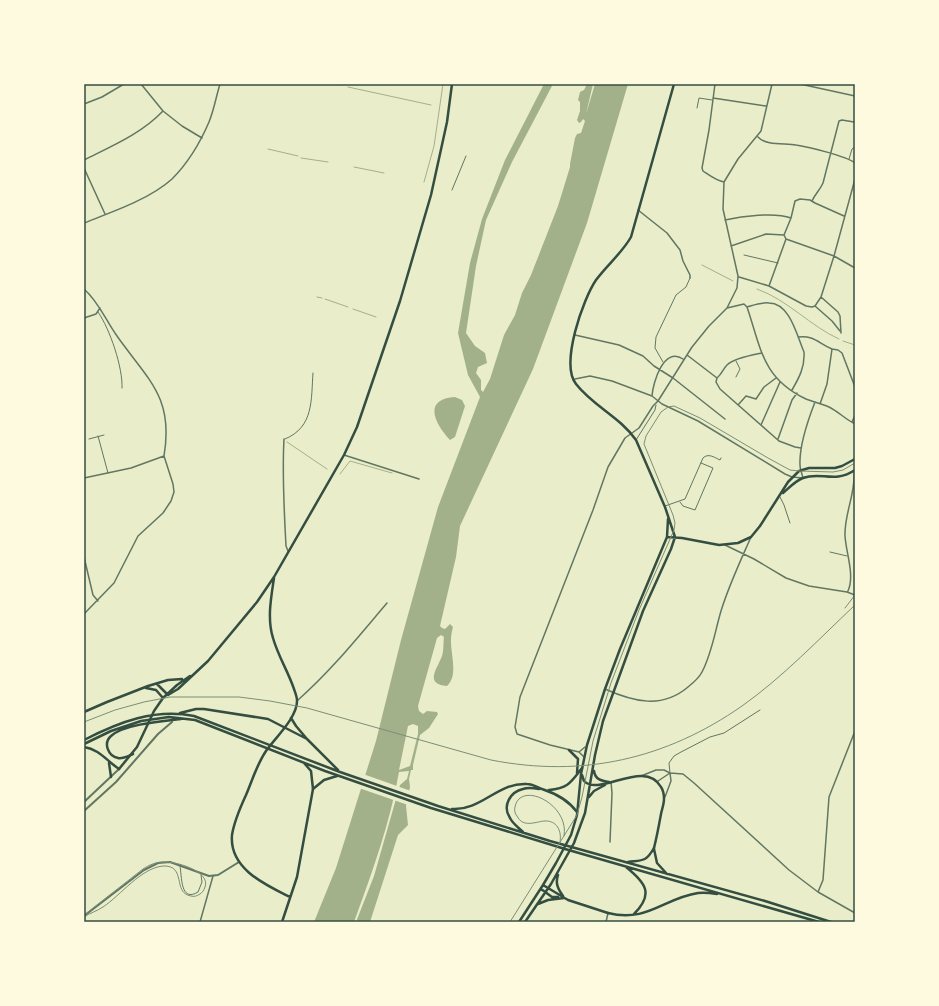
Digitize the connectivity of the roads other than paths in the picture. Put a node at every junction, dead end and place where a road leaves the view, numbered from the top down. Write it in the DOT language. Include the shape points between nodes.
graph roads {
  1 [pos="124,84"];
  2 [pos="141,84"];
  3 [pos="219,84"];
  4 [pos="452,84"];
  5 [pos="674,84"];
  6 [pos="715,84"];
  7 [pos="772,84"];
  8 [pos="800,84"];
  9 [pos="855,96"];
  10 [pos="713,99"];
  11 [pos="84,104"];
  12 [pos="766,106"];
  13 [pos="697,108"];
  14 [pos="163,111"];
  15 [pos="854,122"];
  16 [pos="758,136"];
  17 [pos="202,138"];
  18 [pos="855,147"];
  19 [pos="830,154"];
  20 [pos="466,156"];
  21 [pos="849,159"];
  22 [pos="84,160"];
  23 [pos="855,163"];
  24 [pos="84,168"];
  25 [pos="855,179"];
  26 [pos="724,182"];
  27 [pos="452,190"];
  28 [pos="812,201"];
  29 [pos="638,210"];
  30 [pos="105,214"];
  31 [pos="844,216"];
  32 [pos="791,218"];
  33 [pos="725,220"];
  34 [pos="84,223"];
  35 [pos="784,235"];
  36 [pos="786,239"];
  37 [pos="731,246"];
  38 [pos="744,255"];
  39 [pos="834,256"];
  40 [pos="778,263"];
  41 [pos="855,268"];
  42 [pos="738,276"];
  43 [pos="690,278"];
  44 [pos="769,286"];
  45 [pos="84,289"];
  46 [pos="821,296"];
  47 [pos="815,306"];
  48 [pos="747,307"];
  49 [pos="100,308"];
  50 [pos="727,308"];
  51 [pos="98,312"];
  52 [pos="84,318"];
  53 [pos="840,331"];
  54 [pos="841,334"];
  55 [pos="575,335"];
  56 [pos="798,337"];
  57 [pos="832,349"];
  58 [pos="762,353"];
  59 [pos="687,355"];
  60 [pos="684,360"];
  61 [pos="736,361"];
  62 [pos="664,362"];
  63 [pos="659,370"];
  64 [pos="313,373"];
  65 [pos="736,377"];
  66 [pos="673,378"];
  67 [pos="717,378"];
  68 [pos="776,378"];
  69 [pos="573,379"];
  70 [pos="780,382"];
  71 [pos="855,387"];
  72 [pos="122,388"];
  73 [pos="792,390"];
  74 [pos="796,393"];
  75 [pos="652,396"];
  76 [pos="658,401"];
  77 [pos="815,402"];
  78 [pos="656,403"];
  79 [pos="820,404"];
  80 [pos="738,405"];
  81 [pos="855,415"];
  82 [pos="725,419"];
  83 [pos="852,422"];
  84 [pos="855,424"];
  85 [pos="761,425"];
  86 [pos="632,434"];
  87 [pos="104,435"];
  88 [pos="98,436"];
  89 [pos="90,439"];
  90 [pos="284,439"];
  91 [pos="778,439"];
  92 [pos="636,440"];
  93 [pos="802,449"];
  94 [pos="344,455"];
  95 [pos="164,456"];
  96 [pos="721,458"];
  97 [pos="855,459"];
  98 [pos="701,463"];
  99 [pos="801,470"];
  100 [pos="854,471"];
  101 [pos="108,474"];
  102 [pos="792,477"];
  103 [pos="84,478"];
  104 [pos="803,478"];
  105 [pos="419,479"];
  106 [pos="781,496"];
  107 [pos="679,502"];
  108 [pos="665,507"];
  109 [pos="668,516"];
  110 [pos="790,523"];
  111 [pos="667,537"];
  112 [pos="750,537"];
  113 [pos="675,538"];
  114 [pos="725,545"];
  115 [pos="289,551"];
  116 [pos="830,552"];
  117 [pos="743,554"];
  118 [pos="847,556"];
  119 [pos="84,557"];
  120 [pos="274,577"];
  121 [pos="847,592"];
  122 [pos="855,595"];
  123 [pos="98,601"];
  124 [pos="387,603"];
  125 [pos="84,614"];
  126 [pos="191,676"];
  127 [pos="186,678"];
  128 [pos="157,684"];
  129 [pos="143,688"];
  130 [pos="606,689"];
  131 [pos="614,693"];
  132 [pos="168,694"];
  133 [pos="163,698"];
  134 [pos="297,701"];
  135 [pos="760,710"];
  136 [pos="84,712"];
  137 [pos="178,713"];
  138 [pos="186,718"];
  139 [pos="291,718"];
  140 [pos="175,720"];
  141 [pos="172,722"];
  142 [pos="284,728"];
  143 [pos="855,731"];
  144 [pos="307,739"];
  145 [pos="84,740"];
  146 [pos="84,744"];
  147 [pos="587,745"];
  148 [pos="84,747"];
  149 [pos="569,750"];
  150 [pos="579,752"];
  151 [pos="133,754"];
  152 [pos="584,760"];
  153 [pos="109,762"];
  154 [pos="304,763"];
  155 [pos="582,768"];
  156 [pos="593,768"];
  157 [pos="119,770"];
  158 [pos="340,772"];
  159 [pos="670,773"];
  160 [pos="577,775"];
  161 [pos="337,776"];
  162 [pos="641,776"];
  163 [pos="111,777"];
  164 [pos="658,781"];
  165 [pos="611,782"];
  166 [pos="590,785"];
  167 [pos="313,789"];
  168 [pos="543,789"];
  169 [pos="549,790"];
  170 [pos="588,798"];
  171 [pos="664,799"];
  172 [pos="84,802"];
  173 [pos="446,808"];
  174 [pos="84,811"];
  175 [pos="577,812"];
  176 [pos="525,833"];
  177 [pos="610,842"];
  178 [pos="654,848"];
  179 [pos="239,862"];
  180 [pos="625,864"];
  181 [pos="180,866"];
  182 [pos="560,869"];
  183 [pos="201,874"];
  184 [pos="667,874"];
  185 [pos="213,876"];
  186 [pos="543,885"];
  187 [pos="548,888"];
  188 [pos="541,889"];
  189 [pos="546,892"];
  190 [pos="818,892"];
  191 [pos="727,895"];
  192 [pos="290,897"];
  193 [pos="564,898"];
  194 [pos="538,904"];
  195 [pos="608,913"];
  196 [pos="855,913"];
  197 [pos="633,915"];
  198 [pos="84,916"];
  199 [pos="200,922"];
  200 [pos="282,922"];
  201 [pos="518,922"];
  202 [pos="525,922"];
  203 [pos="606,922"];
  204 [pos="819,922"];
  205 [pos="832,922"];
  1 -- 11 [label="street"];
  2 -- 14 [label="street"];
  3 -- 17 [label="street" via="214,108"];
  4 -- 94 [label="main road" via="447,122 431,195 400,301 357,427"];
  5 -- 29 [label="main road"];
  6 -- 10 [label="street"];
  7 -- 12 [label="street"];
  8 -- 9 [label="street"];
  10 -- 12 [label="street"];
  10 -- 13 [label="lane" via="699,98"];
  10 -- 26 [label="street" via="702,168 707,174"];
  12 -- 16 [label="street"];
  14 -- 17 [label="street"];
  14 -- 22 [label="street" via="129,137"];
  15 -- 19 [label="street" via="839,121"];
  16 -- 19 [label="street" via="767,142 805,146"];
  16 -- 26 [label="street" via="738,159"];
  17 -- 30 [label="street" via="186,164 168,182 138,200"];
  18 -- 21 [label="lane"];
  19 -- 21 [label="street"];
  19 -- 28 [label="street" via="820,190"];
  20 -- 27 [label="lane"];
  21 -- 23 [label="street"];
  24 -- 30 [label="street"];
  25 -- 31 [label="street"];
  26 -- 33 [label="street"];
  28 -- 31 [label="street"];
  28 -- 32 [label="street" via="795,201"];
  29 -- 43 [label="street" via="667,233 680,250"];
  29 -- 55 [label="main road" via="627,244 596,280 588,294 582,306"];
  30 -- 34 [label="street"];
  31 -- 39 [label="street"];
  32 -- 33 [label="street" via="761,216"];
  32 -- 35 [label="street"];
  33 -- 37 [label="street"];
  35 -- 36 [label="street"];
  35 -- 37 [label="street" via="766,234"];
  36 -- 39 [label="street"];
  36 -- 40 [label="street"];
  37 -- 42 [label="street"];
  38 -- 40 [label="lane"];
  39 -- 41 [label="street"];
  39 -- 46 [label="street"];
  40 -- 44 [label="street"];
  42 -- 44 [label="street"];
  42 -- 50 [label="street" via="737,288"];
  43 -- 62 [label="lane" via="686,287 676,295 656,337 657,354"];
  44 -- 47 [label="street" via="806,306"];
  45 -- 49 [label="street"];
  46 -- 47 [label="street"];
  46 -- 53 [label="street" via="838,312"];
  47 -- 53 [label="street"];
  48 -- 50 [label="street" via="744,304"];
  48 -- 56 [label="street" via="768,302 780,306 787,313"];
  48 -- 58 [label="street"];
  49 -- 51 [label="street"];
  49 -- 95 [label="street" via="160,397 166,426"];
  50 -- 59 [label="street" via="708,326"];
  51 -- 52 [label="street"];
  51 -- 72 [label="lane" via="111,337"];
  53 -- 54 [label="street"];
  55 -- 63 [label="street" via="632,350 644,356"];
  55 -- 69 [label="main road" via="570,361"];
  56 -- 57 [label="street" via="807,336"];
  56 -- 73 [label="street" via="805,359"];
  57 -- 71 [label="street" via="842,353"];
  57 -- 79 [label="street" via="827,384"];
  58 -- 61 [label="street"];
  58 -- 68 [label="street"];
  59 -- 60 [label="street"];
  59 -- 67 [label="street"];
  60 -- 62 [label="street" via="673,357"];
  60 -- 66 [label="street"];
  61 -- 65 [label="lane" via="740,370"];
  61 -- 67 [label="street" via="726,365 721,376"];
  62 -- 63 [label="street"];
  63 -- 66 [label="street"];
  63 -- 75 [label="street"];
  64 -- 90 [label="lane" via="310,412 306,422"];
  66 -- 76 [label="street"];
  66 -- 82 [label="street"];
  67 -- 80 [label="street" via="718,386"];
  68 -- 70 [label="street"];
  68 -- 80 [label="street" via="764,387 757,398 754,400 746,396"];
  69 -- 75 [label="street" via="590,376"];
  69 -- 86 [label="main road" via="585,395"];
  70 -- 73 [label="street"];
  70 -- 85 [label="street"];
  73 -- 74 [label="street"];
  74 -- 77 [label="street"];
  74 -- 91 [label="street"];
  75 -- 76 [label="street"];
  76 -- 78 [label="street"];
  76 -- 102 [label="street" via="704,424"];
  77 -- 79 [label="street"];
  77 -- 93 [label="street"];
  78 -- 86 [label="street"];
  78 -- 92 [label="lane" via="655,410"];
  79 -- 83 [label="street" via="837,411"];
  80 -- 85 [label="street"];
  81 -- 83 [label="street"];
  83 -- 84 [label="street"];
  85 -- 91 [label="street"];
  86 -- 92 [label="main road"];
  86 -- 149 [label="street" via="625,438 608,468 520,697 515,727 517,734"];
  87 -- 88 [label="lane"];
  88 -- 89 [label="lane"];
  88 -- 101 [label="lane"];
  90 -- 115 [label="street" via="283,503 286,546"];
  91 -- 93 [label="street"];
  92 -- 108 [label="main road"];
  93 -- 99 [label="street"];
  94 -- 105 [label="street"];
  94 -- 115 [label="main road"];
  95 -- 101 [label="street"];
  95 -- 123 [label="street" via="173,484 171,501 163,513 138,536 114,583"];
  96 -- 98 [label="lane" via="720,460 705,456"];
  97 -- 99 [label="main road" via="835,468"];
  98 -- 107 [label="lane" via="685,499"];
  98 -- 107 [label="lane" via="713,468 695,510"];
  99 -- 102 [label="main road"];
  99 -- 104 [label="street"];
  100 -- 104 [label="main road" via="838,477"];
  100 -- 118 [label="street" via="845,524"];
  101 -- 103 [label="street"];
  102 -- 104 [label="street"];
  102 -- 106 [label="main road"];
  104 -- 106 [label="main road"];
  106 -- 110 [label="lane"];
  106 -- 112 [label="main road"];
  107 -- 108 [label="lane"];
  108 -- 109 [label="main road"];
  109 -- 111 [label="main road"];
  109 -- 113 [label="main road"];
  111 -- 113 [label="main road"];
  111 -- 130 [label="main road"];
  112 -- 114 [label="main road" via="738,543"];
  112 -- 117 [label="street"];
  113 -- 114 [label="main road"];
  113 -- 131 [label="main road" via="643,611"];
  114 -- 117 [label="street"];
  115 -- 120 [label="main road"];
  116 -- 118 [label="lane"];
  117 -- 121 [label="street" via="786,578 809,586"];
  117 -- 131 [label="street" via="724,601 709,656 696,681 681,693 658,702 639,701"];
  118 -- 121 [label="street" via="850,580"];
  119 -- 123 [label="street" via="93,595"];
  120 -- 126 [label="main road" via="257,602 208,661"];
  120 -- 134 [label="main road" via="270,624 273,639"];
  121 -- 122 [label="street"];
  123 -- 125 [label="street"];
  124 -- 134 [label="street" via="342,657"];
  126 -- 127 [label="main road"];
  126 -- 132 [label="main road" via="178,689"];
  127 -- 128 [label="main road"];
  127 -- 132 [label="main road"];
  128 -- 129 [label="main road"];
  128 -- 132 [label="main road"];
  129 -- 133 [label="main road" via="152,688"];
  129 -- 136 [label="main road"];
  130 -- 131 [label="street"];
  130 -- 147 [label="main road"];
  131 -- 156 [label="main road" via="600,732"];
  132 -- 133 [label="main road"];
  133 -- 151 [label="main road"];
  134 -- 139 [label="main road"];
  135 -- 159 [label="lane" via="724,733 710,737 674,756 669,763"];
  137 -- 142 [label="main road" via="204,709 268,719"];
  137 -- 145 [label="main road" via="143,716"];
  137 -- 158 [label="main road" via="194,716"];
  138 -- 140 [label="main road"];
  138 -- 146 [label="main road" via="141,721"];
  138 -- 154 [label="main road"];
  139 -- 142 [label="main road"];
  139 -- 144 [label="main road"];
  140 -- 141 [label="main road"];
  140 -- 151 [label="main road" via="134,726 108,739 109,752 115,757 122,758"];
  141 -- 174 [label="street" via="158,734 116,782"];
  142 -- 144 [label="main road"];
  142 -- 179 [label="main road" via="263,756 238,813 232,839"];
  143 -- 190 [label="street" via="829,797 823,880"];
  144 -- 158 [label="main road"];
  147 -- 150 [label="street"];
  147 -- 152 [label="main road"];
  148 -- 153 [label="main road" via="98,752"];
  149 -- 150 [label="street"];
  149 -- 160 [label="main road" via="578,759"];
  150 -- 152 [label="street"];
  151 -- 157 [label="main road"];
  152 -- 155 [label="main road"];
  152 -- 166 [label="main road" via="582,779"];
  153 -- 157 [label="main road"];
  153 -- 163 [label="main road"];
  154 -- 161 [label="main road"];
  154 -- 167 [label="main road" via="311,771"];
  155 -- 160 [label="main road"];
  155 -- 175 [label="main road"];
  156 -- 165 [label="main road" via="596,778"];
  156 -- 166 [label="main road"];
  157 -- 163 [label="street"];
  158 -- 173 [label="main road"];
  159 -- 162 [label="street" via="656,770"];
  159 -- 164 [label="street"];
  159 -- 171 [label="street" via="671,781"];
  159 -- 190 [label="street" via="683,774 789,870"];
  160 -- 169 [label="main road" via="569,784 556,790"];
  161 -- 167 [label="main road" via="324,780"];
  161 -- 180 [label="main road" via="485,826"];
  162 -- 164 [label="main road"];
  162 -- 165 [label="main road"];
  163 -- 172 [label="street"];
  164 -- 171 [label="main road"];
  165 -- 166 [label="main road"];
  165 -- 170 [label="main road" via="600,787"];
  165 -- 177 [label="street"];
  166 -- 170 [label="main road"];
  167 -- 192 [label="main road" via="297,877"];
  168 -- 169 [label="main road"];
  168 -- 173 [label="main road" via="528,784 513,785 502,788 470,807"];
  168 -- 176 [label="main road" via="525,788 508,801 507,812 513,823"];
  169 -- 175 [label="main road" via="564,798"];
  170 -- 182 [label="main road" via="578,832"];
  171 -- 178 [label="main road"];
  173 -- 176 [label="main road"];
  175 -- 186 [label="main road" via="567,843"];
  176 -- 180 [label="main road"];
  178 -- 180 [label="main road" via="646,859"];
  178 -- 184 [label="main road" via="657,863"];
  179 -- 185 [label="street"];
  179 -- 192 [label="main road" via="251,875"];
  180 -- 184 [label="main road"];
  180 -- 191 [label="main road"];
  180 -- 197 [label="main road" via="638,876 646,891 644,902"];
  181 -- 183 [label="street"];
  181 -- 183 [label="lane" via="182,886 189,894 195,894 200,890"];
  181 -- 198 [label="street" via="166,862 153,864"];
  182 -- 187 [label="main road"];
  182 -- 193 [label="main road" via="556,884"];
  183 -- 185 [label="street"];
  184 -- 205 [label="main road"];
  185 -- 199 [label="street"];
  186 -- 187 [label="main road"];
  186 -- 188 [label="main road"];
  187 -- 189 [label="main road"];
  187 -- 193 [label="main road"];
  188 -- 189 [label="main road"];
  188 -- 201 [label="main road"];
  189 -- 193 [label="main road"];
  189 -- 194 [label="main road"];
  190 -- 196 [label="street"];
  191 -- 197 [label="main road" via="690,894 654,910"];
  191 -- 204 [label="main road"];
  192 -- 200 [label="main road"];
  193 -- 194 [label="main road"];
  193 -- 195 [label="main road"];
  194 -- 202 [label="main road"];
  195 -- 197 [label="main road" via="620,916"];
  195 -- 203 [label="street"];
}
